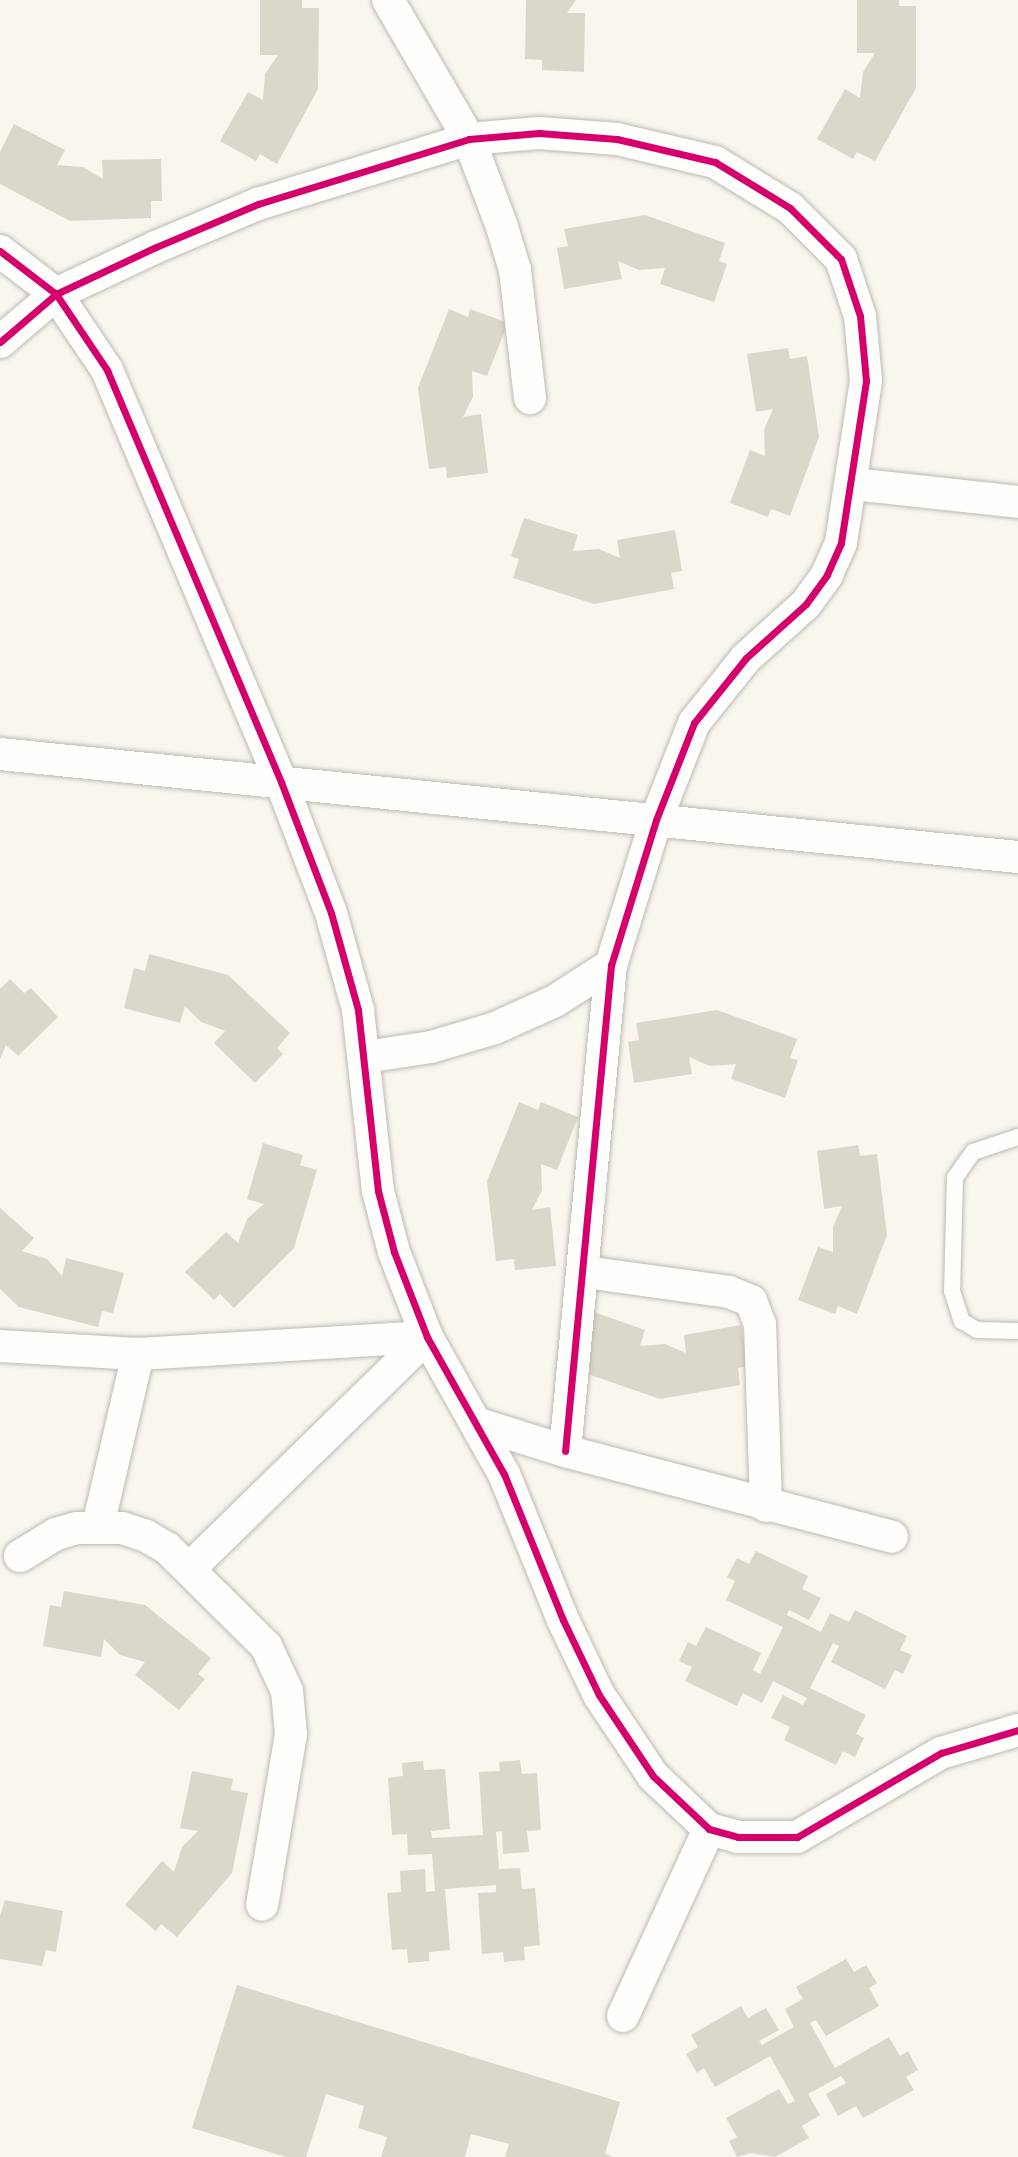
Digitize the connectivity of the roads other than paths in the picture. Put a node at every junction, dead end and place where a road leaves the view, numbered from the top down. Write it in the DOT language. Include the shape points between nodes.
graph roads {
  1 [pos="388,0"];
  2 [pos="469,139"];
  3 [pos="0,251"];
  4 [pos="56,294"];
  5 [pos="0,342"];
  6 [pos="530,398"];
  7 [pos="853,484"];
  8 [pos="1018,502"];
  9 [pos="0,754"];
  10 [pos="281,782"];
  11 [pos="656,820"];
  12 [pos="1018,857"];
  13 [pos="611,965"];
  14 [pos="365,1057"];
  15 [pos="1018,1137"];
  16 [pos="585,1272"];
  17 [pos="1018,1331"];
  18 [pos="427,1337"];
  19 [pos="0,1346"];
  20 [pos="138,1354"];
  21 [pos="479,1424"];
  22 [pos="565,1451"];
  23 [pos="766,1506"];
  24 [pos="98,1526"];
  25 [pos="892,1537"];
  26 [pos="20,1556"];
  27 [pos="190,1569"];
  28 [pos="1018,1730"];
  29 [pos="709,1829"];
  30 [pos="262,1905"];
  31 [pos="623,2016"];
  1 -- 2 [label="street"];
  2 -- 4 [label="street" via="258,204"];
  2 -- 6 [label="street" via="515,270"];
  2 -- 7 [label="street" via="539,133 617,139 715,162 790,208 841,259 860,316 866,382"];
  3 -- 4 [label="street"];
  4 -- 5 [label="street"];
  4 -- 10 [label="street" via="107,370"];
  7 -- 8 [label="street"];
  7 -- 11 [label="street" via="841,543 827,575 806,604 713,693 694,723"];
  9 -- 10 [label="street"];
  10 -- 11 [label="street"];
  10 -- 14 [label="street" via="347,965"];
  11 -- 12 [label="street"];
  11 -- 13 [label="street"];
  13 -- 14 [label="street" via="555,1001 495,1028 431,1047"];
  13 -- 16 [label="street"];
  14 -- 18 [label="street" via="378,1191 394,1252"];
  15 -- 17 [label="lane" via="973,1152 955,1178 951,1291 962,1321 977,1330"];
  16 -- 22 [label="street"];
  16 -- 23 [label="street" via="729,1292 751,1301 760,1324"];
  18 -- 20 [label="street"];
  18 -- 21 [label="street"];
  18 -- 27 [label="street"];
  19 -- 20 [label="street"];
  20 -- 24 [label="street"];
  21 -- 22 [label="street"];
  21 -- 29 [label="street" via="598,1695 653,1776"];
  22 -- 23 [label="street"];
  23 -- 25 [label="street"];
  24 -- 26 [label="street" via="56,1534"];
  24 -- 27 [label="street" via="146,1536"];
  27 -- 30 [label="street" via="266,1646 287,1691 291,1734"];
  28 -- 29 [label="street" via="941,1753 797,1837 738,1837"];
  29 -- 31 [label="street"];
}
